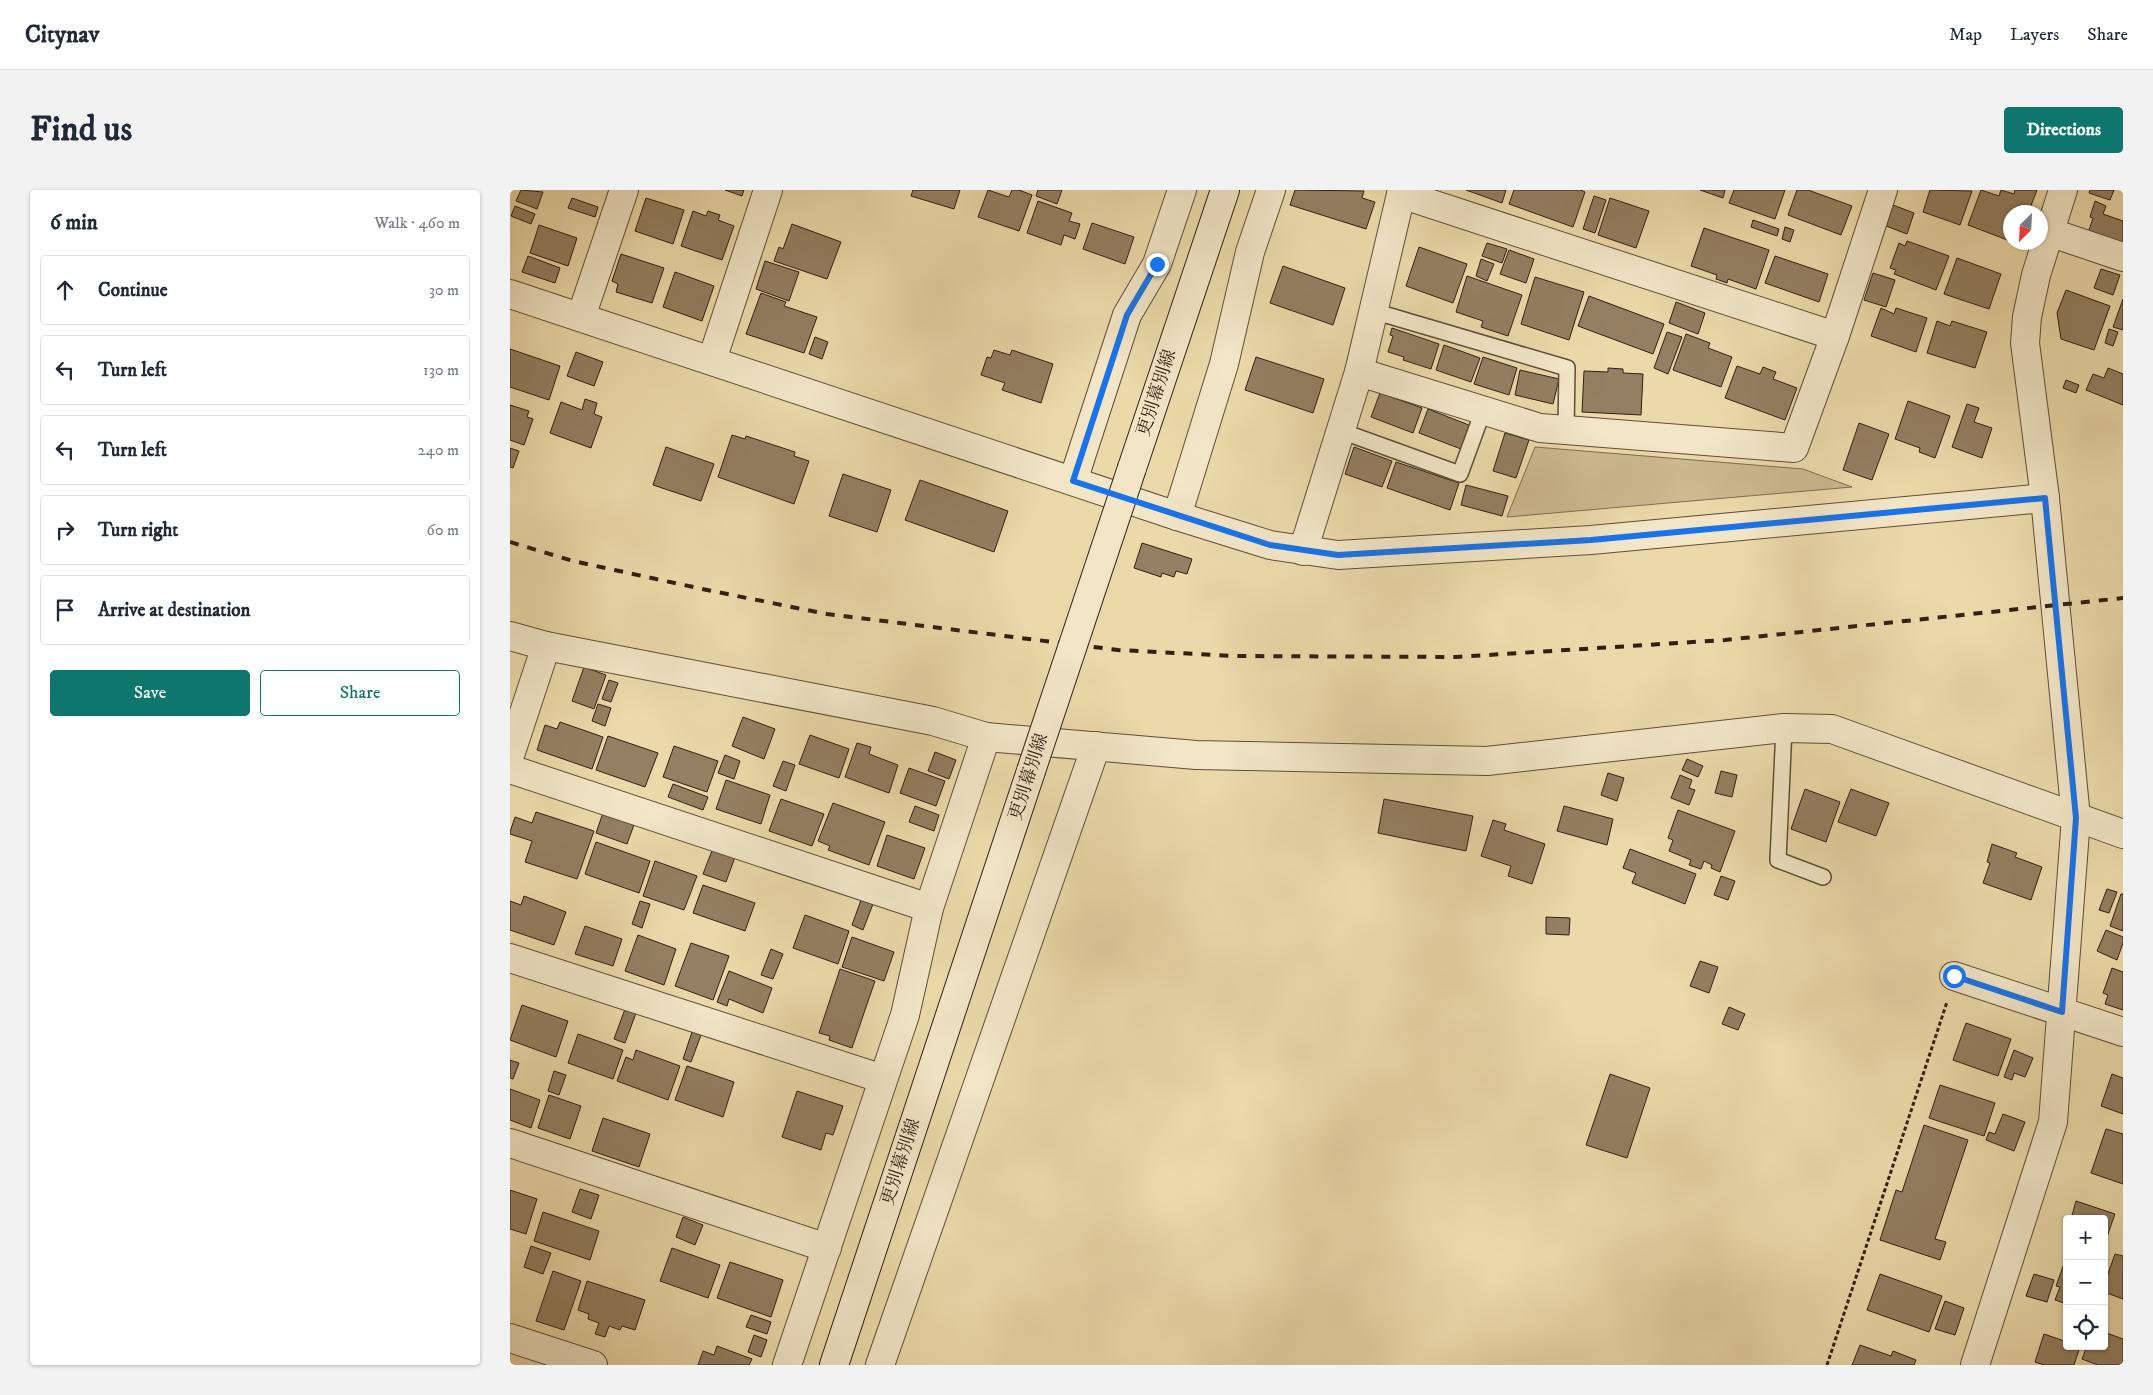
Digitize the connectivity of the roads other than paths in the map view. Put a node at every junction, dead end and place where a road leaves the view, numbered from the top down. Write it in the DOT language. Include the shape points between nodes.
graph roads {
  1 [pos="624,190"];
  2 [pos="768,190"];
  3 [pos="1182,190"];
  4 [pos="1225,190"];
  5 [pos="1271,190"];
  6 [pos="1883,190"];
  7 [pos="2063,190"];
  8 [pos="1402,192"];
  9 [pos="2049,232"];
  10 [pos="2123,257"];
  11 [pos="510,294"];
  12 [pos="1373,311"];
  13 [pos="581,317"];
  14 [pos="1835,336"];
  15 [pos="712,360"];
  16 [pos="1359,372"];
  17 [pos="1483,411"];
  18 [pos="1566,430"];
  19 [pos="1341,431"];
  20 [pos="1073,481"];
  21 [pos="2045,498"];
  22 [pos="1177,516"];
  23 [pos="1303,551"];
  24 [pos="510,636"];
  25 [pos="546,646"];
  26 [pos="1784,728"];
  27 [pos="986,737"];
  28 [pos="1096,746"];
  29 [pos="510,755"];
  30 [pos="510,769"];
  31 [pos="2076,818"];
  32 [pos="2123,834"];
  33 [pos="1823,877"];
  34 [pos="929,908"];
  35 [pos="510,958"];
  36 [pos="1954,976"];
  37 [pos="2062,1012"];
  38 [pos="2123,1032"];
  39 [pos="883,1079"];
  40 [pos="510,1143"];
  41 [pos="827,1248"];
  42 [pos="510,1338"];
  43 [pos="581,1363"];
  44 [pos="787,1365"];
  45 [pos="834,1365"];
  46 [pos="880,1365"];
  47 [pos="1975,1365"];
  1 -- 13 [label="street"];
  2 -- 15 [label="street"];
  3 -- 20 [label="street" via="1157,264 1127,315"];
  4 -- 45 [label="street, 更別幕別線, bridge"];
  5 -- 22 [label="street" via="1250,252 1224,364"];
  6 -- 14 [label="street"];
  7 -- 9 [label="street"];
  8 -- 12 [label="street"];
  8 -- 14 [label="street"];
  9 -- 10 [label="street"];
  9 -- 21 [label="street" via="2027,317 2026,343"];
  11 -- 13 [label="street"];
  12 -- 16 [label="street"];
  12 -- 18 [label="lane" via="1567,368"];
  13 -- 15 [label="street"];
  14 -- 18 [label="street" via="1794,448"];
  15 -- 20 [label="street"];
  16 -- 17 [label="street"];
  16 -- 19 [label="street"];
  17 -- 18 [label="street" via="1540,428"];
  17 -- 19 [label="lane" via="1460,474"];
  19 -- 23 [label="street"];
  20 -- 22 [label="street"];
  21 -- 23 [label="street" via="1591,540 1338,555"];
  21 -- 31 [label="street"];
  22 -- 23 [label="street" via="1270,545"];
  24 -- 25 [label="street"];
  25 -- 27 [label="street" via="932,721"];
  25 -- 29 [label="street"];
  26 -- 28 [label="street" via="1487,761 1196,754"];
  26 -- 31 [label="street" via="1832,728"];
  26 -- 33 [label="lane" via="1778,860"];
  27 -- 28 [label="street"];
  27 -- 34 [label="street"];
  28 -- 46 [label="street"];
  30 -- 34 [label="street"];
  31 -- 32 [label="street"];
  31 -- 37 [label="street"];
  34 -- 39 [label="street" via="904,1015"];
  35 -- 39 [label="street"];
  36 -- 37 [label="street"];
  37 -- 38 [label="street"];
  37 -- 47 [label="street" via="2053,1122"];
  39 -- 41 [label="street"];
  40 -- 41 [label="street"];
  41 -- 44 [label="street"];
  42 -- 43 [label="street"];
}
